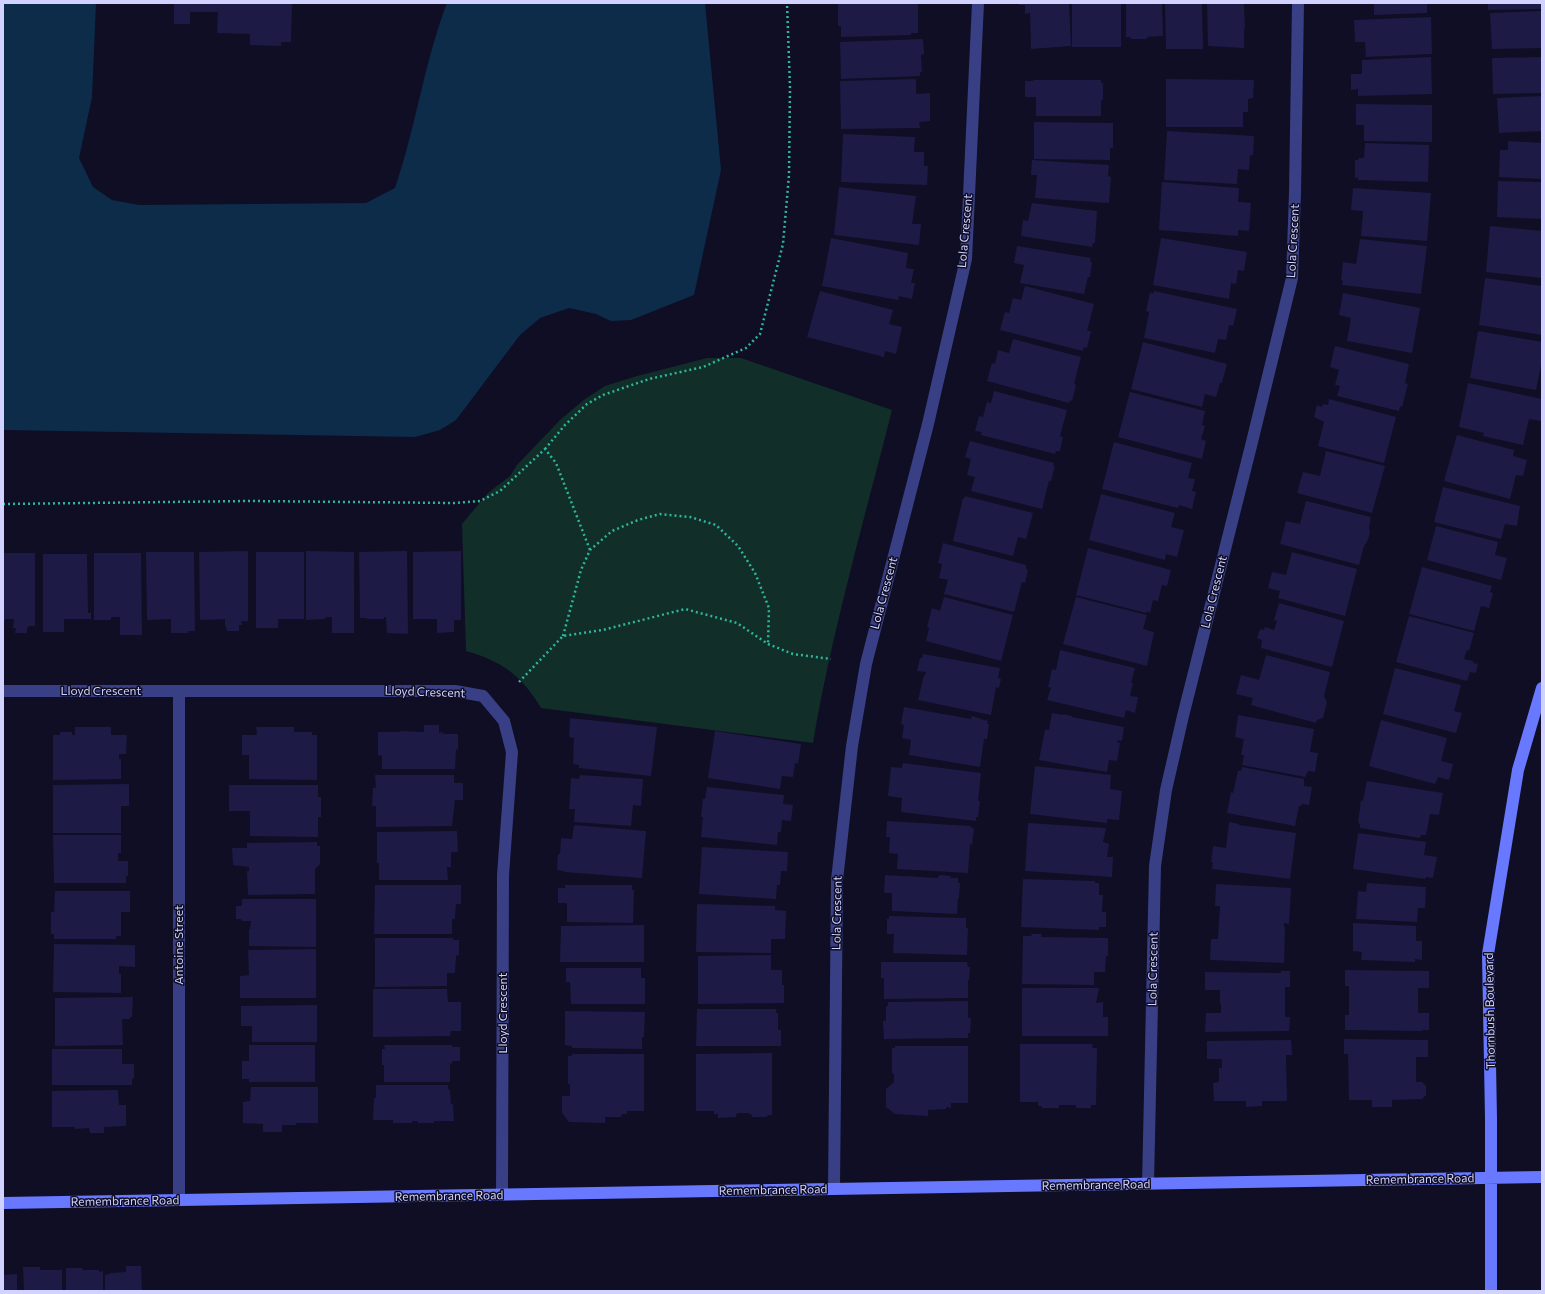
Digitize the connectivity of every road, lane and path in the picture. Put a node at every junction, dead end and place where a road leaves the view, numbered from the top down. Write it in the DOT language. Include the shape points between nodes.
graph roads {
  1 [pos="787,3"];
  2 [pos="978,3"];
  3 [pos="1298,3"];
  4 [pos="545,449"];
  5 [pos="3,504"];
  6 [pos="590,550"];
  7 [pos="563,636"];
  8 [pos="768,644"];
  9 [pos="831,659"];
  10 [pos="519,682"];
  11 [pos="1542,688"];
  12 [pos="179,690"];
  13 [pos="3,691"];
  14 [pos="1542,1177"];
  15 [pos="1491,1178"];
  16 [pos="1148,1184"];
  17 [pos="834,1189"];
  18 [pos="502,1195"];
  19 [pos="179,1200"];
  20 [pos="3,1203"];
  21 [pos="1491,1291"];
  1 -- 4 [label="path" via="790,88 789,175 783,244 760,334 746,348 703,367 649,379 603,395 587,404"];
  2 -- 17 [label="street, Lola Crescent" via="966,258 928,424 866,664 852,746 837,880"];
  3 -- 16 [label="street, Lola Crescent" via="1292,278 1183,716 1166,790 1156,866"];
  4 -- 5 [label="path" via="500,492 480,501"];
  4 -- 6 [label="path" via="556,463"];
  6 -- 7 [label="path" via="581,570"];
  6 -- 8 [label="path" via="612,531 660,514 690,517 716,525 738,546 755,573 768,608"];
  7 -- 8 [label="path" via="604,630 685,609 737,623"];
  7 -- 10 [label="path"];
  8 -- 9 [label="path" via="793,654"];
  11 -- 15 [label="street, Thornbush Boulevard" via="1518,770 1488,954"];
  12 -- 13 [label="street, Lloyd Crescent"];
  12 -- 18 [label="street, Lloyd Crescent" via="455,691 483,696 504,721 512,752 503,875"];
  12 -- 19 [label="street, Antoine Street"];
  14 -- 15 [label="street, Remembrance Road"];
  15 -- 16 [label="street, Remembrance Road"];
  15 -- 21 [label="street, Thornbush Boulevard"];
  16 -- 17 [label="street, Remembrance Road"];
  17 -- 18 [label="street, Remembrance Road"];
  18 -- 19 [label="street, Remembrance Road"];
  19 -- 20 [label="street, Remembrance Road"];
}
